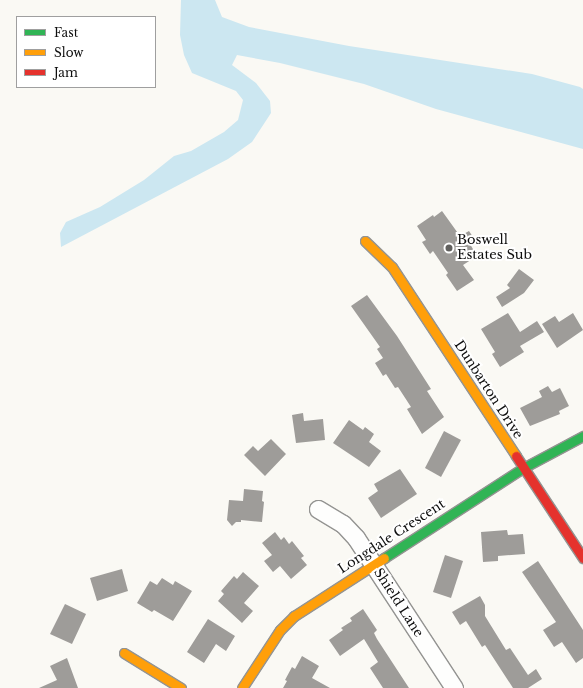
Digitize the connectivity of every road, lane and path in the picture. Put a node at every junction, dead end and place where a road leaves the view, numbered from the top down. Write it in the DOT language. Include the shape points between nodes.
graph roads {
  1 [pos="365,241"];
  2 [pos="583,436"];
  3 [pos="524,468"];
  4 [pos="318,509"];
  5 [pos="583,558"];
  6 [pos="373,564"];
  7 [pos="124,653"];
  8 [pos="181,688"];
  9 [pos="242,688"];
  10 [pos="454,688"];
  1 -- 3 [label="street, Dunbarton Drive" via="392,267"];
  2 -- 3 [label="street, Longdale Crescent"];
  3 -- 5 [label="street, Dunbarton Drive"];
  3 -- 6 [label="street, Longdale Crescent"];
  4 -- 6 [label="street, Shield Lane" via="343,524"];
  6 -- 9 [label="street, Longdale Crescent" via="294,616 280,630"];
  6 -- 10 [label="street, Shield Lane"];
  7 -- 8 [label="street"];
}
